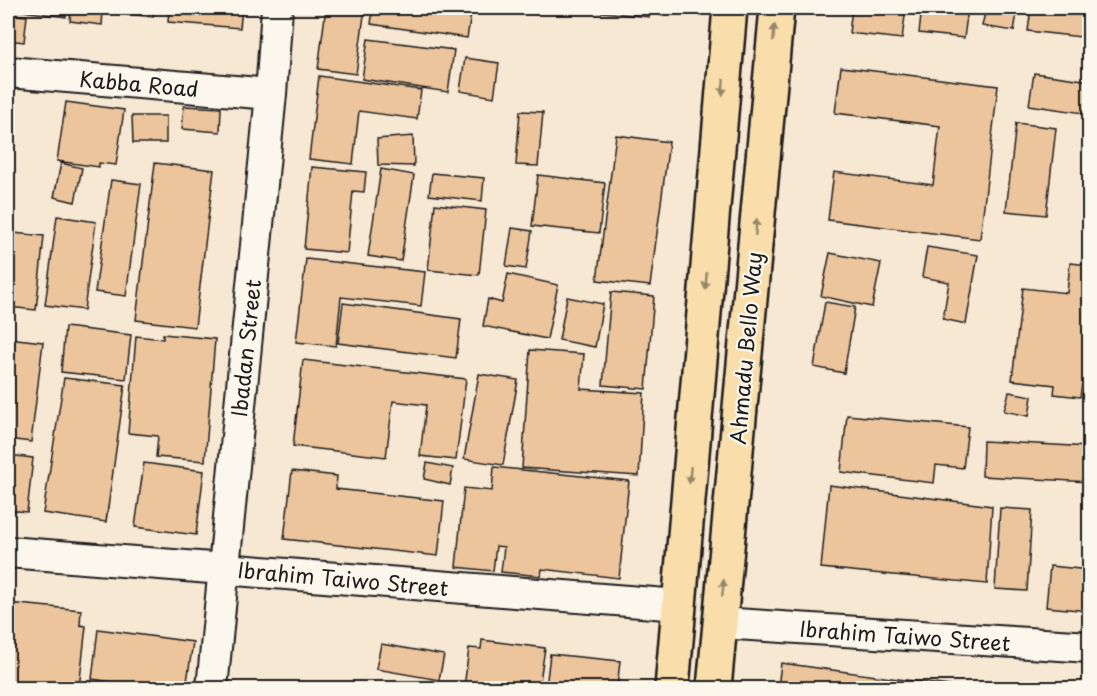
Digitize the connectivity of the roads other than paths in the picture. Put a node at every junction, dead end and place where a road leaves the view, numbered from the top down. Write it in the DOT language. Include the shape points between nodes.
graph roads {
  1 [pos="277,8"];
  2 [pos="730,8"];
  3 [pos="777,8"];
  4 [pos="8,72"];
  5 [pos="271,94"];
  6 [pos="8,552"];
  7 [pos="223,569"];
  8 [pos="679,605"];
  9 [pos="720,623"];
  10 [pos="1089,647"];
  11 [pos="212,688"];
  12 [pos="672,688"];
  13 [pos="714,688"];
  1 -- 5 [label="street, Ibadan Street"];
  2 -- 8 [label="main road, Ahmadu Bello Way, one-way"];
  9 -- 3 [label="main road, Ahmadu Bello Way, one-way"];
  4 -- 5 [label="street, Kabba Road"];
  5 -- 7 [label="street, Ibadan Street"];
  6 -- 7 [label="street, Ibrahim Taiwo Street"];
  7 -- 8 [label="street, Ibrahim Taiwo Street"];
  7 -- 11 [label="street, Ibadan Street"];
  8 -- 12 [label="main road, Ahmadu Bello Way"];
  9 -- 10 [label="street, Ibrahim Taiwo Street"];
  9 -- 13 [label="main road, Ahmadu Bello Way"];
}
